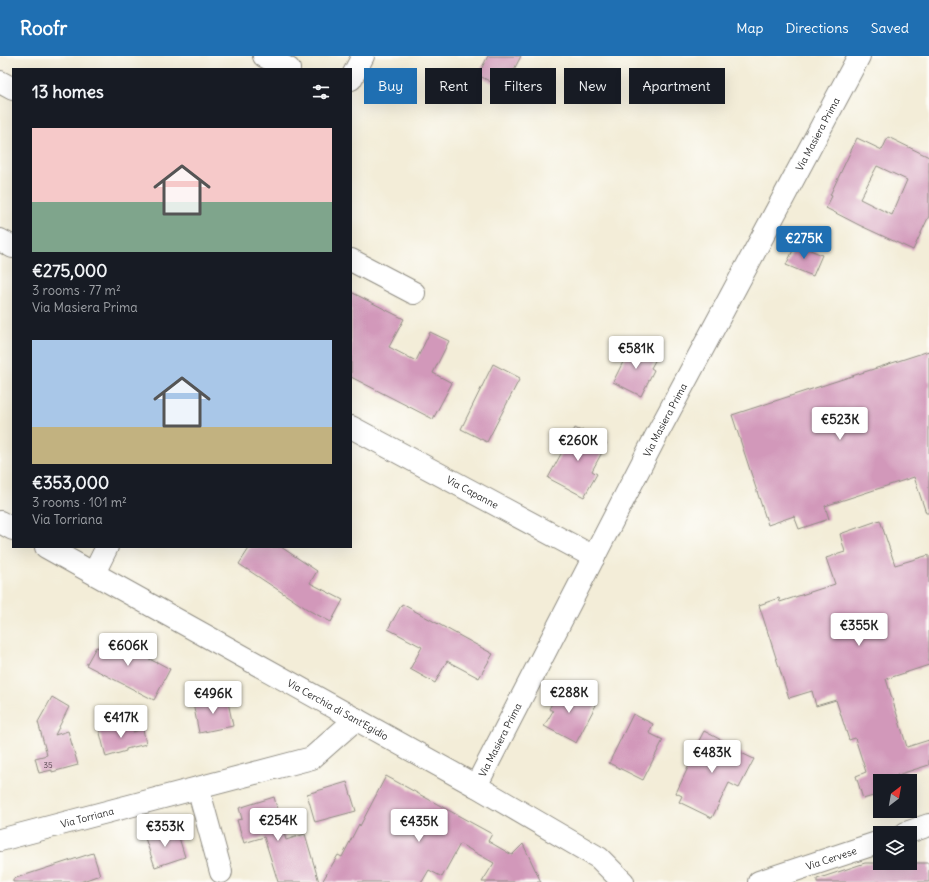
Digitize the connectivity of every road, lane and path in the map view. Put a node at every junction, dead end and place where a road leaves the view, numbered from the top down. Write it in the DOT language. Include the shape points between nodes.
graph roads {
  1 [pos="264,56"];
  2 [pos="363,56"];
  3 [pos="859,56"];
  4 [pos="287,68"];
  5 [pos="352,78"];
  6 [pos="0,82"];
  7 [pos="12,88"];
  8 [pos="0,240"];
  9 [pos="12,246"];
  10 [pos="352,261"];
  11 [pos="414,293"];
  12 [pos="352,428"];
  13 [pos="0,522"];
  14 [pos="12,528"];
  15 [pos="48,548"];
  16 [pos="106,548"];
  17 [pos="594,557"];
  18 [pos="94,573"];
  19 [pos="356,719"];
  20 [pos="476,786"];
  21 [pos="198,788"];
  22 [pos="929,825"];
  23 [pos="917,829"];
  24 [pos="0,840"];
  25 [pos="873,844"];
  26 [pos="221,872"];
  27 [pos="623,882"];
  28 [pos="759,882"];
  1 -- 4 [label="street"];
  2 -- 5 [label="street"];
  3 -- 17 [label="street, Via Masiera Prima"];
  6 -- 7 [label="street"];
  8 -- 9 [label="street"];
  10 -- 11 [label="street"];
  12 -- 17 [label="street, Via Capanne"];
  13 -- 14 [label="street"];
  15 -- 18 [label="street, Via Cerchia di Sant'Egidio"];
  16 -- 18 [label="street"];
  17 -- 20 [label="street, Via Masiera Prima"];
  18 -- 19 [label="street, Via Cerchia di Sant'Egidio"];
  19 -- 20 [label="street, Via Cerchia di Sant'Egidio"];
  19 -- 21 [label="street, Via Torriana" via="312,758"];
  20 -- 27 [label="street, Via Cerchia di Sant'Egidio" via="599,858"];
  21 -- 24 [label="street, Via Torriana"];
  21 -- 26 [label="street"];
  22 -- 23 [label="street"];
  25 -- 28 [label="street, Via Cervese"];
}
